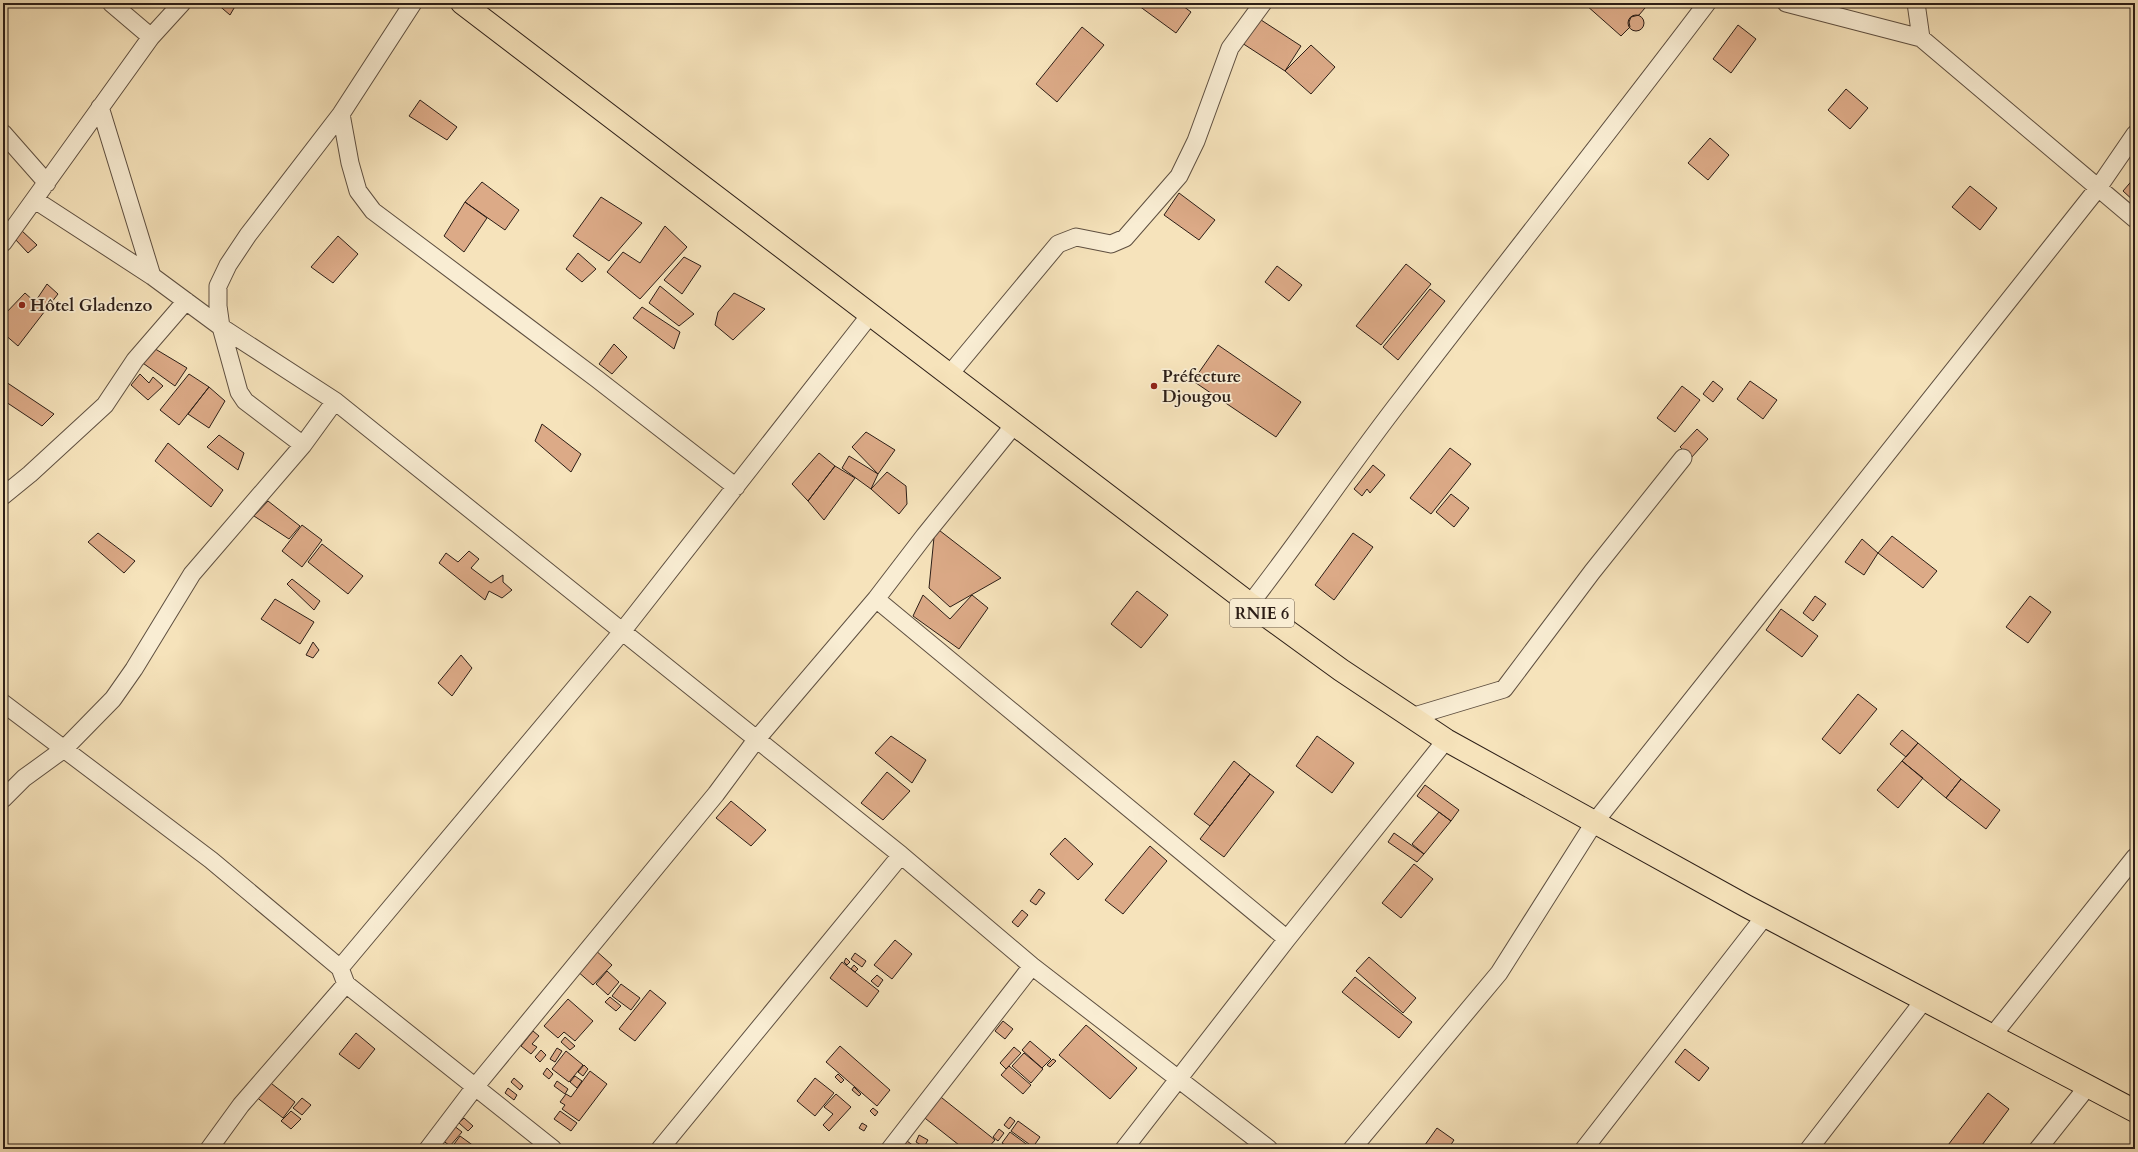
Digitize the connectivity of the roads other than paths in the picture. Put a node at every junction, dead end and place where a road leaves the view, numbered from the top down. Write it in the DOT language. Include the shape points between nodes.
graph roads {
  1 [pos="111,3"];
  2 [pos="182,3"];
  3 [pos="412,3"];
  4 [pos="462,3"];
  5 [pos="1263,3"];
  6 [pos="1708,3"];
  7 [pos="1786,3"];
  8 [pos="1916,3"];
  9 [pos="151,38"];
  10 [pos="1921,38"];
  11 [pos="100,107"];
  12 [pos="341,114"];
  13 [pos="3,133"];
  14 [pos="2135,134"];
  15 [pos="47,183"];
  16 [pos="2098,188"];
  17 [pos="36,200"];
  18 [pos="2135,219"];
  19 [pos="3,243"];
  20 [pos="152,276"];
  21 [pos="186,301"];
  22 [pos="870,316"];
  23 [pos="221,327"];
  24 [pos="949,375"];
  25 [pos="335,401"];
  26 [pos="1014,425"];
  27 [pos="303,445"];
  28 [pos="1683,458"];
  29 [pos="736,487"];
  30 [pos="3,496"];
  31 [pos="876,599"];
  32 [pos="1250,604"];
  33 [pos="621,633"];
  34 [pos="3,703"];
  35 [pos="1411,717"];
  36 [pos="756,740"];
  37 [pos="1446,740"];
  38 [pos="64,749"];
  39 [pos="3,799"];
  40 [pos="1594,823"];
  41 [pos="901,855"];
  42 [pos="2135,858"];
  43 [pos="1765,916"];
  44 [pos="1287,939"];
  45 [pos="1032,966"];
  46 [pos="343,976"];
  47 [pos="1925,999"];
  48 [pos="1993,1035"];
  49 [pos="1177,1079"];
  50 [pos="2088,1086"];
  51 [pos="475,1087"];
  52 [pos="2135,1111"];
  53 [pos="209,1149"];
  54 [pos="428,1149"];
  55 [pos="553,1149"];
  56 [pos="660,1149"];
  57 [pos="890,1149"];
  58 [pos="1124,1149"];
  59 [pos="1269,1149"];
  60 [pos="1352,1149"];
  61 [pos="1584,1149"];
  62 [pos="1809,1149"];
  63 [pos="2038,1149"];
  1 -- 9 [label="street"];
  2 -- 9 [label="street"];
  3 -- 12 [label="street"];
  4 -- 22 [label="main road, RNIE 6"];
  5 -- 24 [label="street" via="1230,48 1196,141 1179,176 1125,238 1111,244 1076,237 1058,244"];
  6 -- 32 [label="street" via="1354,461 1298,542"];
  7 -- 10 [label="street"];
  8 -- 10 [label="street"];
  9 -- 11 [label="street"];
  10 -- 16 [label="street"];
  11 -- 15 [label="street"];
  11 -- 20 [label="street"];
  12 -- 23 [label="street" via="228,265 218,286"];
  12 -- 29 [label="street" via="358,191 373,211"];
  13 -- 15 [label="street"];
  14 -- 16 [label="street"];
  15 -- 17 [label="street"];
  16 -- 18 [label="street"];
  16 -- 40 [label="street"];
  17 -- 19 [label="street"];
  17 -- 20 [label="street"];
  20 -- 21 [label="street"];
  21 -- 23 [label="street"];
  21 -- 30 [label="street" via="135,360 105,405"];
  22 -- 24 [label="main road, RNIE 6"];
  22 -- 29 [label="street"];
  23 -- 25 [label="street"];
  23 -- 27 [label="street" via="236,385 245,401"];
  24 -- 26 [label="main road, RNIE 6"];
  25 -- 27 [label="street"];
  25 -- 33 [label="street"];
  26 -- 31 [label="street"];
  26 -- 32 [label="main road, RNIE 6"];
  27 -- 38 [label="street" via="192,574 113,699"];
  28 -- 35 [label="street" via="1592,572 1504,689"];
  29 -- 33 [label="street"];
  31 -- 36 [label="street"];
  31 -- 44 [label="street"];
  32 -- 35 [label="main road, RNIE 6"];
  33 -- 36 [label="street"];
  33 -- 46 [label="street"];
  34 -- 38 [label="street"];
  35 -- 37 [label="main road, RNIE 6"];
  36 -- 41 [label="street"];
  36 -- 51 [label="street" via="716,794"];
  37 -- 40 [label="main road, RNIE 6"];
  37 -- 44 [label="street"];
  38 -- 39 [label="street" via="24,778"];
  38 -- 46 [label="street" via="211,860"];
  40 -- 43 [label="main road, RNIE 6"];
  40 -- 60 [label="street" via="1499,973"];
  41 -- 45 [label="street"];
  41 -- 56 [label="street"];
  42 -- 48 [label="street"];
  43 -- 47 [label="main road, RNIE 6"];
  43 -- 61 [label="street"];
  44 -- 49 [label="street"];
  45 -- 49 [label="street"];
  45 -- 57 [label="street"];
  46 -- 51 [label="street"];
  46 -- 53 [label="street"];
  47 -- 48 [label="main road, RNIE 6"];
  47 -- 62 [label="street"];
  48 -- 50 [label="main road, RNIE 6"];
  49 -- 58 [label="street"];
  49 -- 59 [label="street"];
  50 -- 52 [label="main road, RNIE 6"];
  50 -- 63 [label="street"];
  51 -- 54 [label="street"];
  51 -- 55 [label="street"];
}
